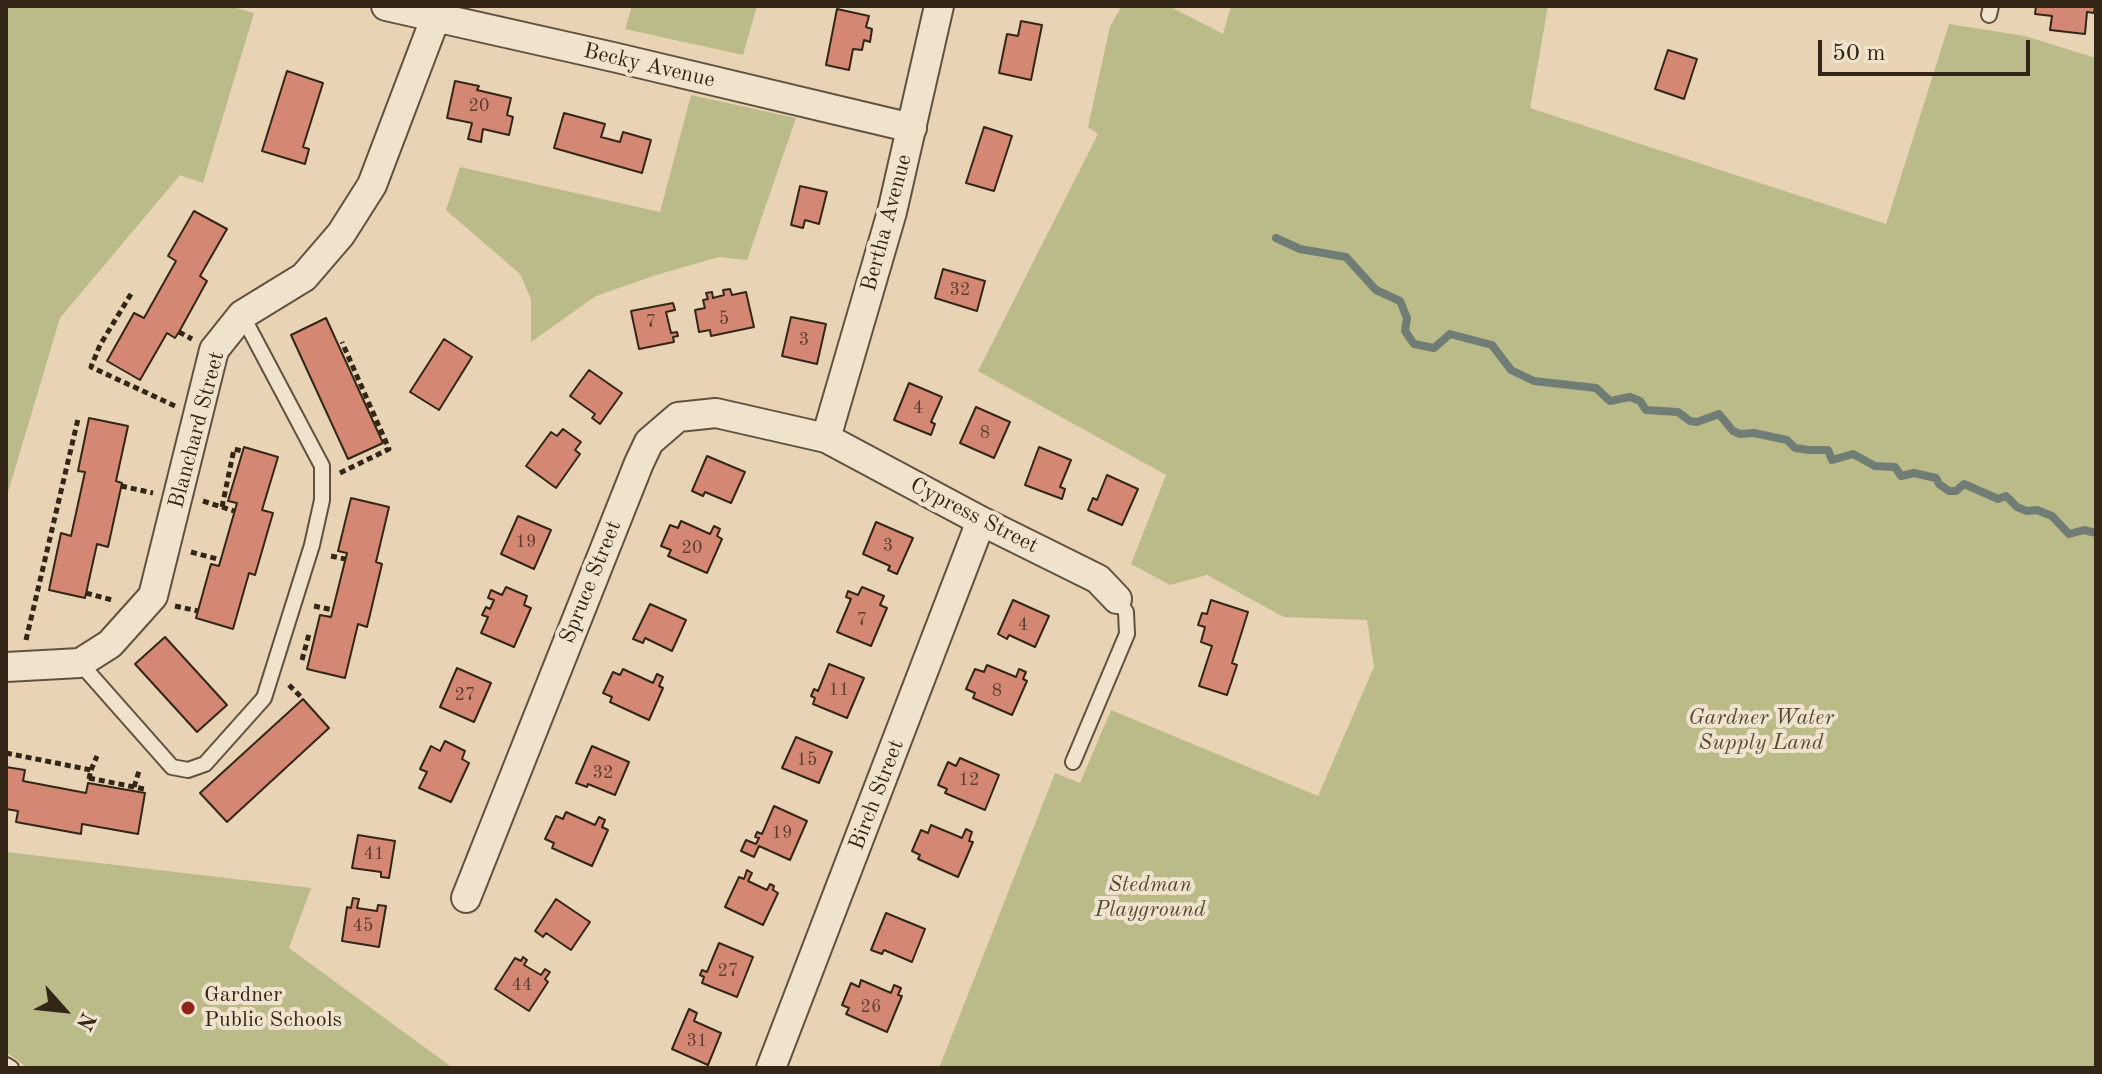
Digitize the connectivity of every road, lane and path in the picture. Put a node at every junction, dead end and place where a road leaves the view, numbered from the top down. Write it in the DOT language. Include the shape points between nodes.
graph roads {
  1 [pos="386,6"];
  2 [pos="939,6"];
  3 [pos="435,19"];
  4 [pos="912,128"];
  5 [pos="131,294"];
  6 [pos="242,315"];
  7 [pos="342,342"];
  8 [pos="199,412"];
  9 [pos="78,419"];
  10 [pos="826,438"];
  11 [pos="242,451"];
  12 [pos="322,482"];
  13 [pos="179,494"];
  14 [pos="222,507"];
  15 [pos="234,511"];
  16 [pos="981,521"];
  17 [pos="86,593"];
  18 [pos="1117,599"];
  19 [pos="119,601"];
  20 [pos="80,663"];
  21 [pos="13,667"];
  22 [pos="6,753"];
  23 [pos="97,756"];
  24 [pos="1073,762"];
  25 [pos="91,770"];
  26 [pos="139,771"];
  27 [pos="134,787"];
  28 [pos="145,793"];
  29 [pos="466,898"];
  30 [pos="771,1068"];
  1 -- 3 [label="street, Becky Avenue"];
  2 -- 4 [label="street, Bertha Avenue"];
  3 -- 4 [label="street, Becky Avenue"];
  3 -- 6 [label="street, Blanchard Street" via="372,185 341,234 304,277"];
  4 -- 10 [label="street, Bertha Avenue"];
  5 -- 8 [label="path" via="91,367 169,404"];
  6 -- 8 [label="street, Blanchard Street" via="214,350"];
  6 -- 12 [label="lane" via="322,466"];
  7 -- 12 [label="path" via="389,449"];
  8 -- 13 [label="street, Blanchard Street"];
  9 -- 21 [label="path"];
  10 -- 16 [label="street, Cypress Street"];
  10 -- 29 [label="street, Spruce Street" via="716,413 678,417 649,442"];
  11 -- 14 [label="path" via="234,449"];
  12 -- 20 [label="lane" via="312,545 264,698 205,764 188,770 172,767"];
  13 -- 14 [label="path"];
  13 -- 20 [label="street, Blanchard Street" via="153,596 110,644"];
  14 -- 15 [label="path"];
  16 -- 18 [label="street, Cypress Street" via="1098,579"];
  16 -- 30 [label="street, Birch Street"];
  17 -- 19 [label="path"];
  18 -- 24 [label="lane" via="1126,612 1127,634"];
  20 -- 21 [label="street"];
  22 -- 25 [label="path"];
  23 -- 25 [label="path"];
  25 -- 27 [label="path" via="88,780"];
  26 -- 27 [label="path"];
  27 -- 28 [label="path"];
}
